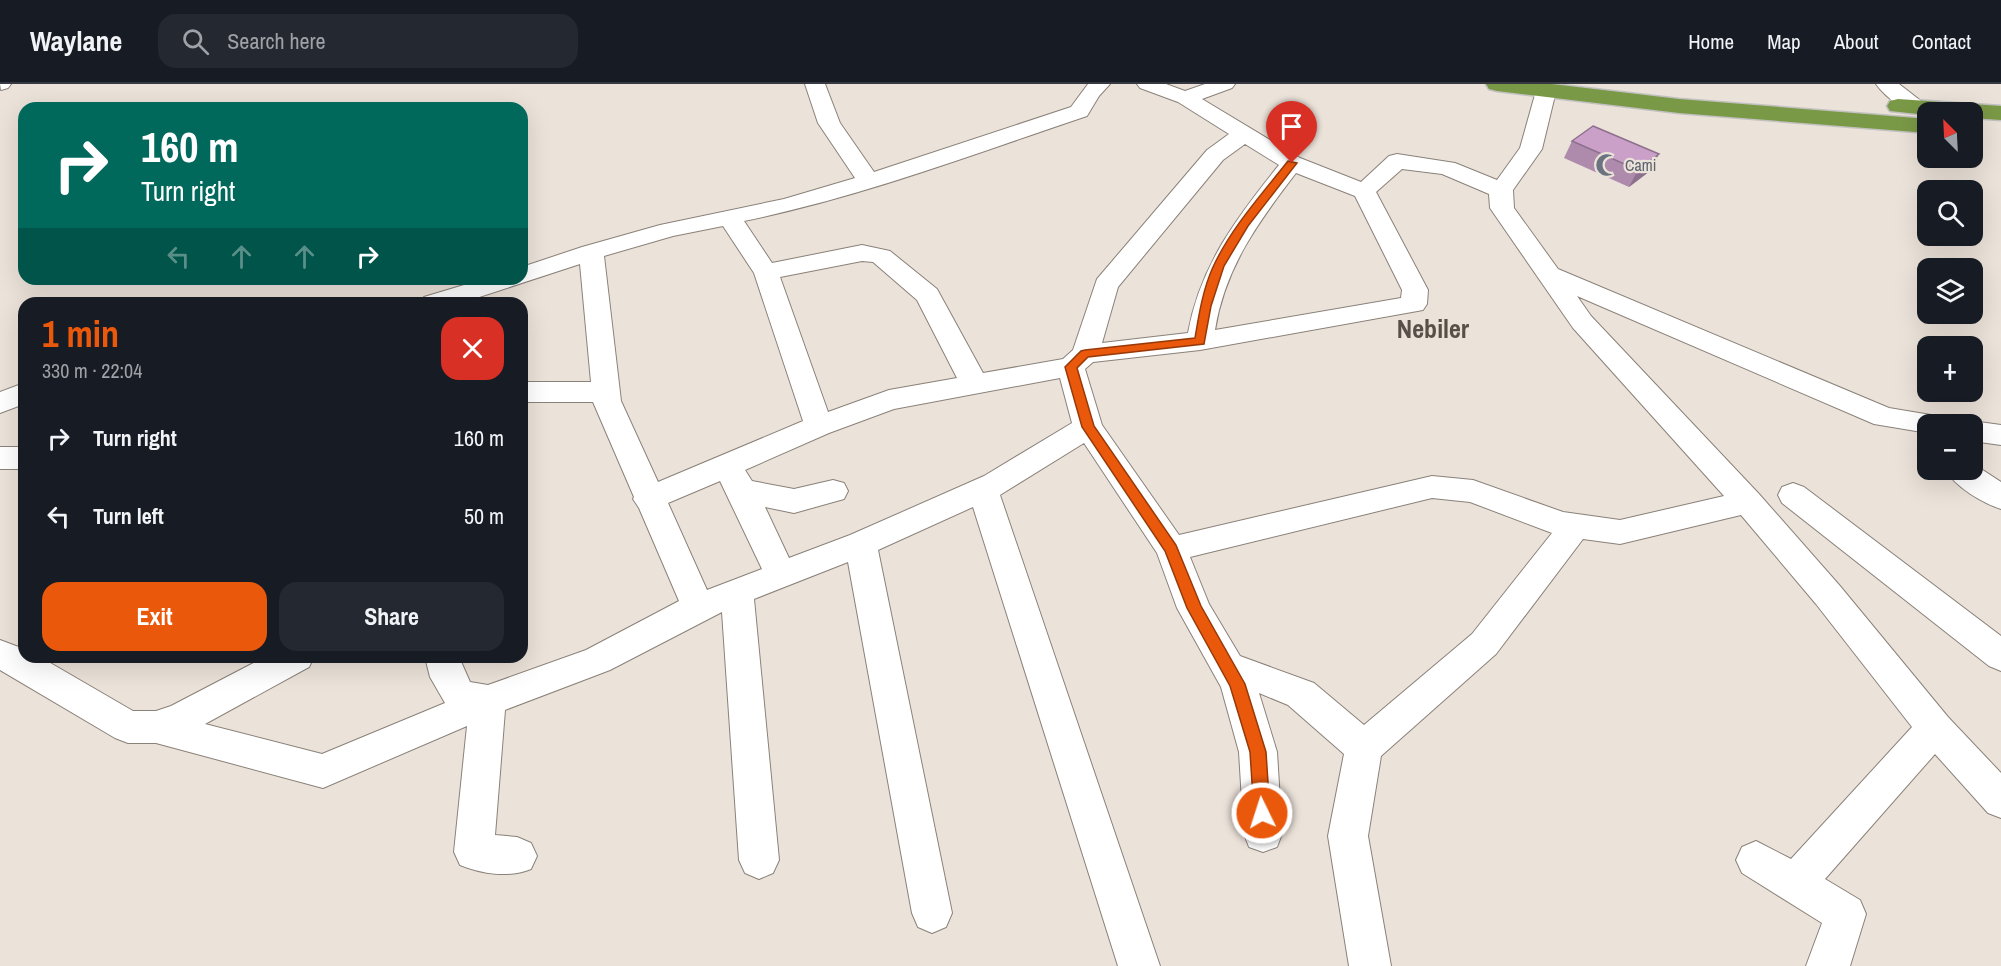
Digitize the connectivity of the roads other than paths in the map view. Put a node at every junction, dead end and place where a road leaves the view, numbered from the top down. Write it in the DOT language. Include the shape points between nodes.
graph roads {
  1 [pos="815,84"];
  2 [pos="1101,84"];
  3 [pos="1147,84"];
  4 [pos="1224,84"];
  5 [pos="1497,84"];
  6 [pos="1614,84"];
  7 [pos="1886,84"];
  8 [pos="1546,92"];
  9 [pos="1185,98"];
  10 [pos="1917,112"];
  11 [pos="2001,113"];
  12 [pos="1983,114"];
  13 [pos="1917,116"];
  14 [pos="1917,117"];
  15 [pos="1983,130"];
  16 [pos="2001,131"];
  17 [pos="1244,134"];
  18 [pos="1292,163"];
  19 [pos="869,181"];
  20 [pos="1501,190"];
  21 [pos="1364,191"];
  22 [pos="729,216"];
  23 [pos="591,252"];
  24 [pos="765,272"];
  25 [pos="528,274"];
  26 [pos="1551,274"];
  27 [pos="492,285"];
  28 [pos="453,297"];
  29 [pos="1200,341"];
  30 [pos="1078,361"];
  31 [pos="975,383"];
  32 [pos="606,392"];
  33 [pos="528,393"];
  34 [pos="18,396"];
  35 [pos="0,403"];
  36 [pos="1884,417"];
  37 [pos="1917,422"];
  38 [pos="819,426"];
  39 [pos="1088,427"];
  40 [pos="1983,433"];
  41 [pos="2001,435"];
  42 [pos="1917,440"];
  43 [pos="0,458"];
  44 [pos="18,458"];
  45 [pos="734,478"];
  46 [pos="1976,480"];
  47 [pos="983,489"];
  48 [pos="833,491"];
  49 [pos="1793,495"];
  50 [pos="2001,497"];
  51 [pos="648,499"];
  52 [pos="794,501"];
  53 [pos="1748,501"];
  54 [pos="1575,526"];
  55 [pos="766,542"];
  56 [pos="861,544"];
  57 [pos="1171,549"];
  58 [pos="781,575"];
  59 [pos="737,592"];
  60 [pos="698,607"];
  61 [pos="0,655"];
  62 [pos="2001,656"];
  63 [pos="18,662"];
  64 [pos="20,663"];
  65 [pos="286,663"];
  66 [pos="444,663"];
  67 [pos="1227,666"];
  68 [pos="488,701"];
  69 [pos="156,727"];
  70 [pos="1935,728"];
  71 [pos="1364,748"];
  72 [pos="2001,800"];
  73 [pos="1263,834"];
  74 [pos="517,856"];
  75 [pos="759,860"];
  76 [pos="1756,860"];
  77 [pos="1795,884"];
  78 [pos="932,913"];
  79 [pos="1138,966"];
  80 [pos="1370,966"];
  81 [pos="1827,966"];
  1 -- 19 [label="street" via="817,101"];
  2 -- 19 [label="street" via="1090,92 1079,111"];
  3 -- 9 [label="street"];
  4 -- 9 [label="street"];
  5 -- 8 [label="highway"];
  6 -- 13 [label="highway"];
  7 -- 10 [label="street"];
  8 -- 14 [label="highway" via="1679,106"];
  8 -- 20 [label="street" via="1531,148"];
  9 -- 17 [label="street"];
  11 -- 12 [label="highway"];
  15 -- 16 [label="highway"];
  17 -- 18 [label="street"];
  17 -- 30 [label="street" via="1215,155 1106,285"];
  18 -- 21 [label="street"];
  18 -- 29 [label="street" via="1244,225 1219,266"];
  19 -- 22 [label="street" via="788,205"];
  20 -- 21 [label="street" via="1447,168 1397,161"];
  20 -- 26 [label="street" via="1502,208"];
  21 -- 29 [label="street" via="1415,290 1414,304"];
  22 -- 23 [label="street"];
  22 -- 24 [label="street"];
  23 -- 25 [label="street"];
  23 -- 32 [label="street"];
  24 -- 31 [label="street" via="862,253 881,256 928,295"];
  24 -- 38 [label="street"];
  26 -- 36 [label="street"];
  26 -- 53 [label="street" via="1582,322"];
  27 -- 28 [label="street"];
  29 -- 30 [label="street"];
  30 -- 31 [label="street"];
  30 -- 39 [label="street"];
  31 -- 38 [label="street" via="890,399"];
  32 -- 33 [label="street"];
  32 -- 51 [label="street"];
  34 -- 35 [label="street"];
  36 -- 37 [label="street"];
  36 -- 42 [label="street"];
  38 -- 45 [label="street"];
  39 -- 47 [label="street"];
  39 -- 57 [label="street"];
  40 -- 41 [label="street"];
  43 -- 44 [label="street"];
  45 -- 51 [label="street"];
  45 -- 52 [label="street"];
  45 -- 55 [label="street"];
  46 -- 50 [label="street"];
  47 -- 56 [label="street"];
  47 -- 79 [label="street"];
  48 -- 52 [label="street"];
  49 -- 62 [label="street"];
  51 -- 60 [label="street"];
  52 -- 55 [label="street"];
  53 -- 54 [label="street" via="1620,532"];
  53 -- 70 [label="street"];
  54 -- 57 [label="street" via="1473,491 1432,487"];
  54 -- 71 [label="street" via="1484,644"];
  55 -- 58 [label="street"];
  56 -- 58 [label="street"];
  56 -- 78 [label="street"];
  57 -- 67 [label="street" via="1194,608"];
  58 -- 59 [label="street"];
  59 -- 60 [label="street"];
  59 -- 75 [label="street"];
  60 -- 68 [label="street" via="598,660"];
  61 -- 63 [label="street"];
  64 -- 69 [label="street" via="128,727"];
  65 -- 69 [label="street" via="182,718"];
  66 -- 68 [label="street" via="459,695"];
  67 -- 71 [label="street" via="1301,694"];
  67 -- 73 [label="street" via="1238,684 1258,752"];
  68 -- 69 [label="street" via="323,771"];
  68 -- 74 [label="street" via="474,852"];
  70 -- 72 [label="street"];
  70 -- 77 [label="street"];
  71 -- 80 [label="street" via="1348,836"];
  76 -- 77 [label="street"];
  77 -- 81 [label="street" via="1846,914"];
}
